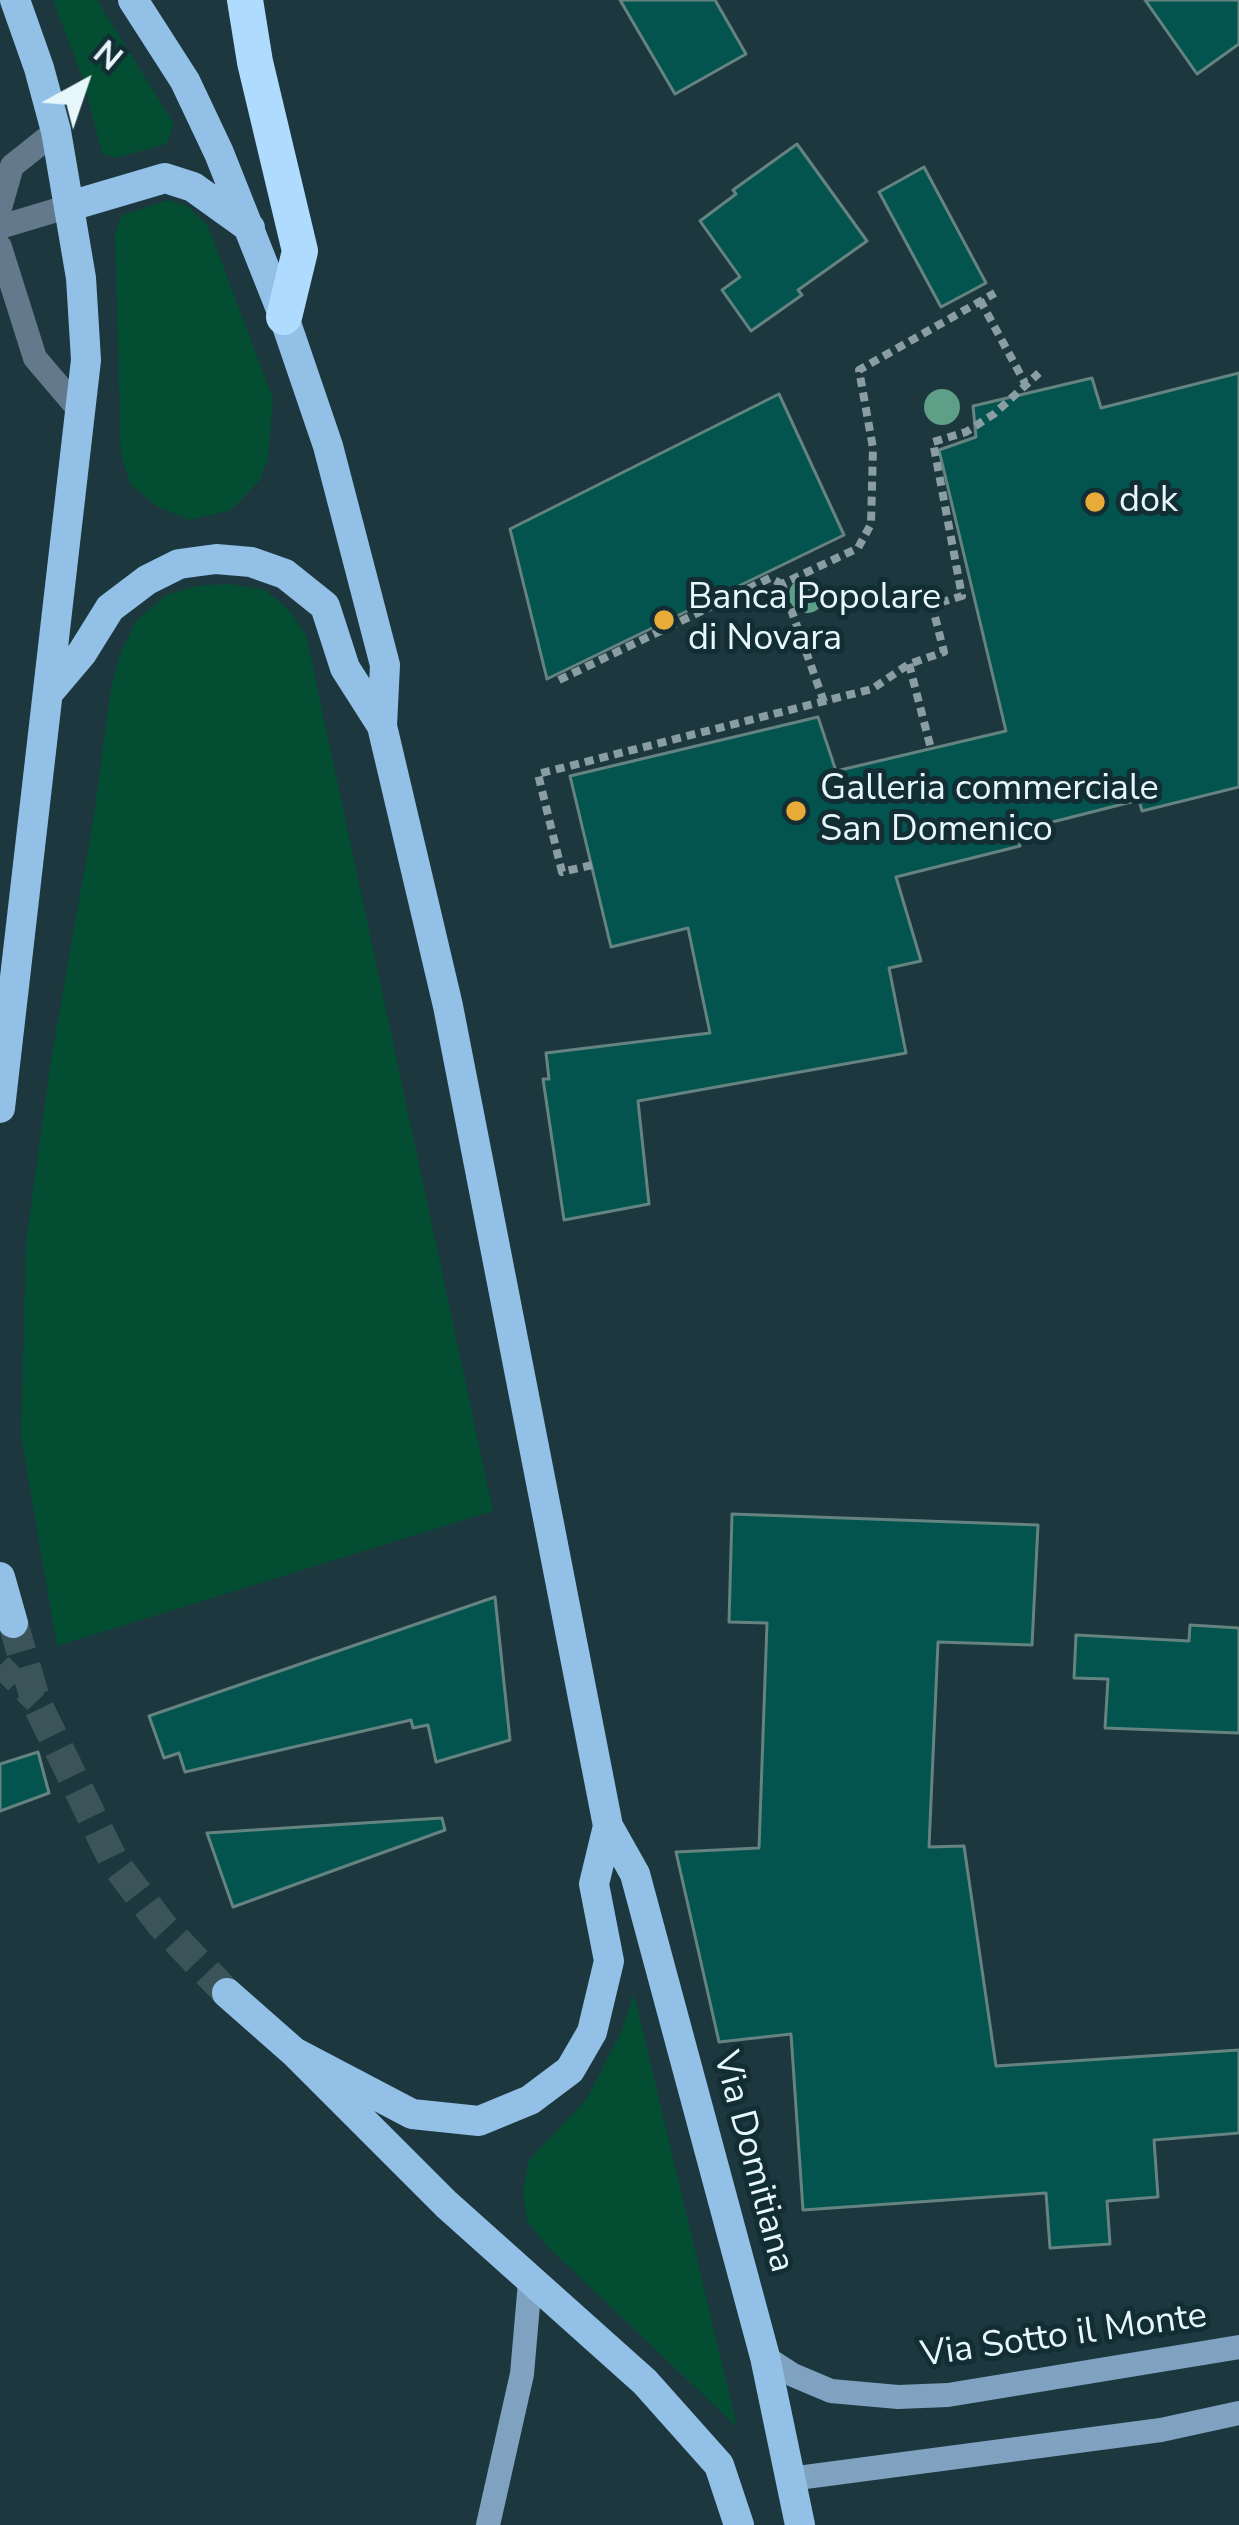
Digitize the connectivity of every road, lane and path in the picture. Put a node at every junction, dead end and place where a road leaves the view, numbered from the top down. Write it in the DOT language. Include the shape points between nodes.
graph roads {
  1 [pos="15,0"];
  2 [pos="133,0"];
  3 [pos="245,0"];
  4 [pos="56,131"];
  5 [pos="70,206"];
  6 [pos="0,208"];
  7 [pos="0,227"];
  8 [pos="250,228"];
  9 [pos="0,247"];
  10 [pos="994,292"];
  11 [pos="980,300"];
  12 [pos="284,317"];
  13 [pos="1039,373"];
  14 [pos="1026,383"];
  15 [pos="82,412"];
  16 [pos="964,554"];
  17 [pos="954,559"];
  18 [pos="782,584"];
  19 [pos="909,664"];
  20 [pos="560,680"];
  21 [pos="49,693"];
  22 [pos="824,702"];
  23 [pos="382,726"];
  24 [pos="931,749"];
  25 [pos="592,865"];
  26 [pos="0,1108"];
  27 [pos="0,1577"];
  28 [pos="13,1622"];
  29 [pos="608,1826"];
  30 [pos="227,1994"];
  31 [pos="294,2052"];
  32 [pos="530,2282"];
  33 [pos="1239,2347"];
  34 [pos="765,2357"];
  35 [pos="1239,2413"];
  36 [pos="790,2479"];
  37 [pos="488,2525"];
  38 [pos="739,2525"];
  39 [pos="800,2525"];
  1 -- 4 [label="main road"];
  2 -- 8 [label="main road" via="185,81"];
  3 -- 12 [label="highway" via="300,251"];
  4 -- 5 [label="main road"];
  4 -- 6 [label="street" via="12,166"];
  5 -- 7 [label="street"];
  5 -- 8 [label="main road" via="165,178 193,187"];
  5 -- 15 [label="main road" via="86,360"];
  8 -- 12 [label="main road"];
  9 -- 15 [label="street" via="35,358"];
  10 -- 11 [label="path"];
  11 -- 14 [label="path"];
  11 -- 18 [label="path" via="859,370 873,448 871,524 858,548"];
  12 -- 23 [label="main road" via="328,446 385,665"];
  13 -- 14 [label="path"];
  14 -- 17 [label="path" via="966,432 933,442"];
  15 -- 21 [label="main road"];
  16 -- 17 [label="path"];
  17 -- 19 [label="path" via="962,596 932,605 944,652"];
  18 -- 20 [label="path" via="770,578"];
  18 -- 22 [label="path"];
  19 -- 22 [label="path" via="872,689"];
  19 -- 24 [label="path"];
  21 -- 23 [label="main road" via="110,608 147,580 179,564 251,562 285,574 326,605 345,668"];
  21 -- 26 [label="main road"];
  22 -- 25 [label="path" via="538,774 562,872"];
  23 -- 29 [label="main road" via="448,1006"];
  27 -- 28 [label="main road"];
  29 -- 31 [label="main road" via="594,1884 608,1961 592,2032 570,2070 530,2100 479,2121 412,2114"];
  29 -- 34 [label="main road, Via Domitiana" via="635,1874"];
  30 -- 31 [label="main road"];
  31 -- 32 [label="main road"];
  32 -- 37 [label="street" via="522,2374"];
  32 -- 38 [label="main road" via="683,2423 719,2465"];
  33 -- 34 [label="street, Via Sotto il Monte" via="898,2397 831,2391"];
  34 -- 36 [label="main road, Via Domitiana"];
  35 -- 36 [label="street"];
  36 -- 39 [label="main road, Via Domitiana"];
}
